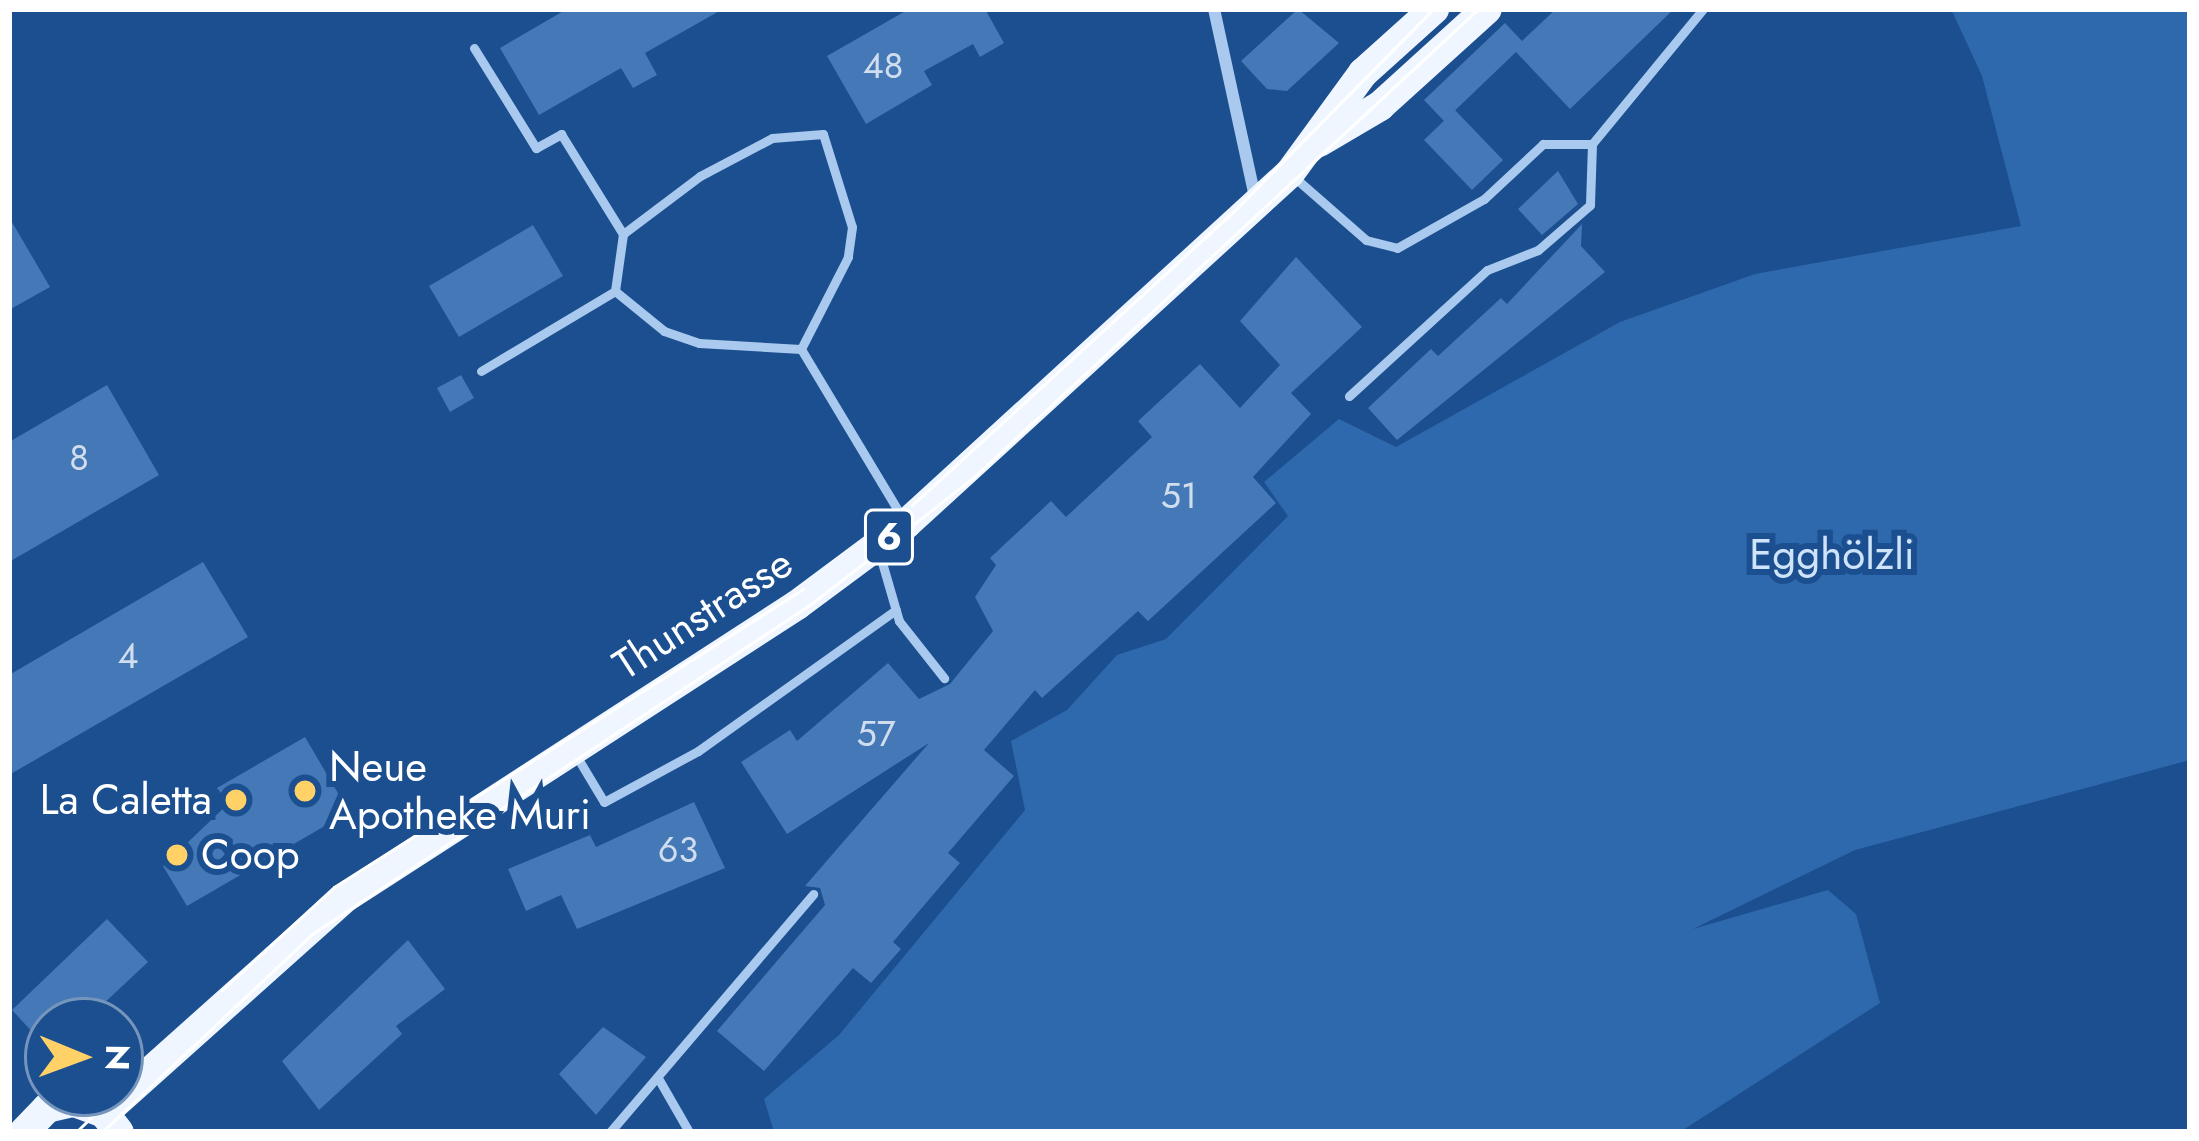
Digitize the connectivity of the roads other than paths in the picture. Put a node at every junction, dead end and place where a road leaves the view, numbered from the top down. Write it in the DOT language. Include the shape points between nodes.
graph roads {
  1 [pos="1214,9"];
  2 [pos="1434,9"];
  3 [pos="1487,9"];
  4 [pos="1703,9"];
  5 [pos="474,48"];
  6 [pos="1314,144"];
  7 [pos="1592,144"];
  8 [pos="1290,173"];
  9 [pos="1256,202"];
  10 [pos="623,234"];
  11 [pos="615,291"];
  12 [pos="801,349"];
  13 [pos="481,370"];
  14 [pos="1349,396"];
  15 [pos="906,524"];
  16 [pos="878,545"];
  17 [pos="896,610"];
  18 [pos="944,678"];
  19 [pos="573,749"];
  20 [pos="813,894"];
  21 [pos="658,1078"];
  22 [pos="20,1125"];
  23 [pos="104,1126"];
  24 [pos="610,1132"];
  25 [pos="688,1132"];
  1 -- 9 [label="street"];
  2 -- 6 [label="main road, Thunstrasse / 6" via="1363,73"];
  3 -- 6 [label="main road, Thunstrasse / 6" via="1380,106"];
  4 -- 7 [label="lane"];
  5 -- 10 [label="lane" via="536,148 560,134"];
  6 -- 8 [label="main road, Thunstrasse / 6"];
  7 -- 8 [label="lane" via="1543,144 1484,199 1397,248 1366,240"];
  7 -- 14 [label="lane" via="1590,205 1538,250 1487,270"];
  8 -- 9 [label="main road, Thunstrasse / 6"];
  9 -- 15 [label="main road, Thunstrasse / 6"];
  10 -- 11 [label="lane"];
  10 -- 12 [label="lane" via="772,138 823,134 852,227 848,256"];
  11 -- 12 [label="lane" via="664,331 699,343"];
  11 -- 13 [label="lane"];
  12 -- 15 [label="lane"];
  15 -- 16 [label="main road, Thunstrasse / 6"];
  16 -- 17 [label="lane"];
  16 -- 19 [label="main road, Thunstrasse / 6"];
  17 -- 18 [label="lane"];
  17 -- 19 [label="lane" via="698,751 604,802"];
  19 -- 23 [label="main road, Thunstrasse / 6" via="293,937"];
  20 -- 21 [label="lane"];
  21 -- 24 [label="lane"];
  21 -- 25 [label="lane"];
  22 -- 23 [label="main road" via="60,1103"];
}
